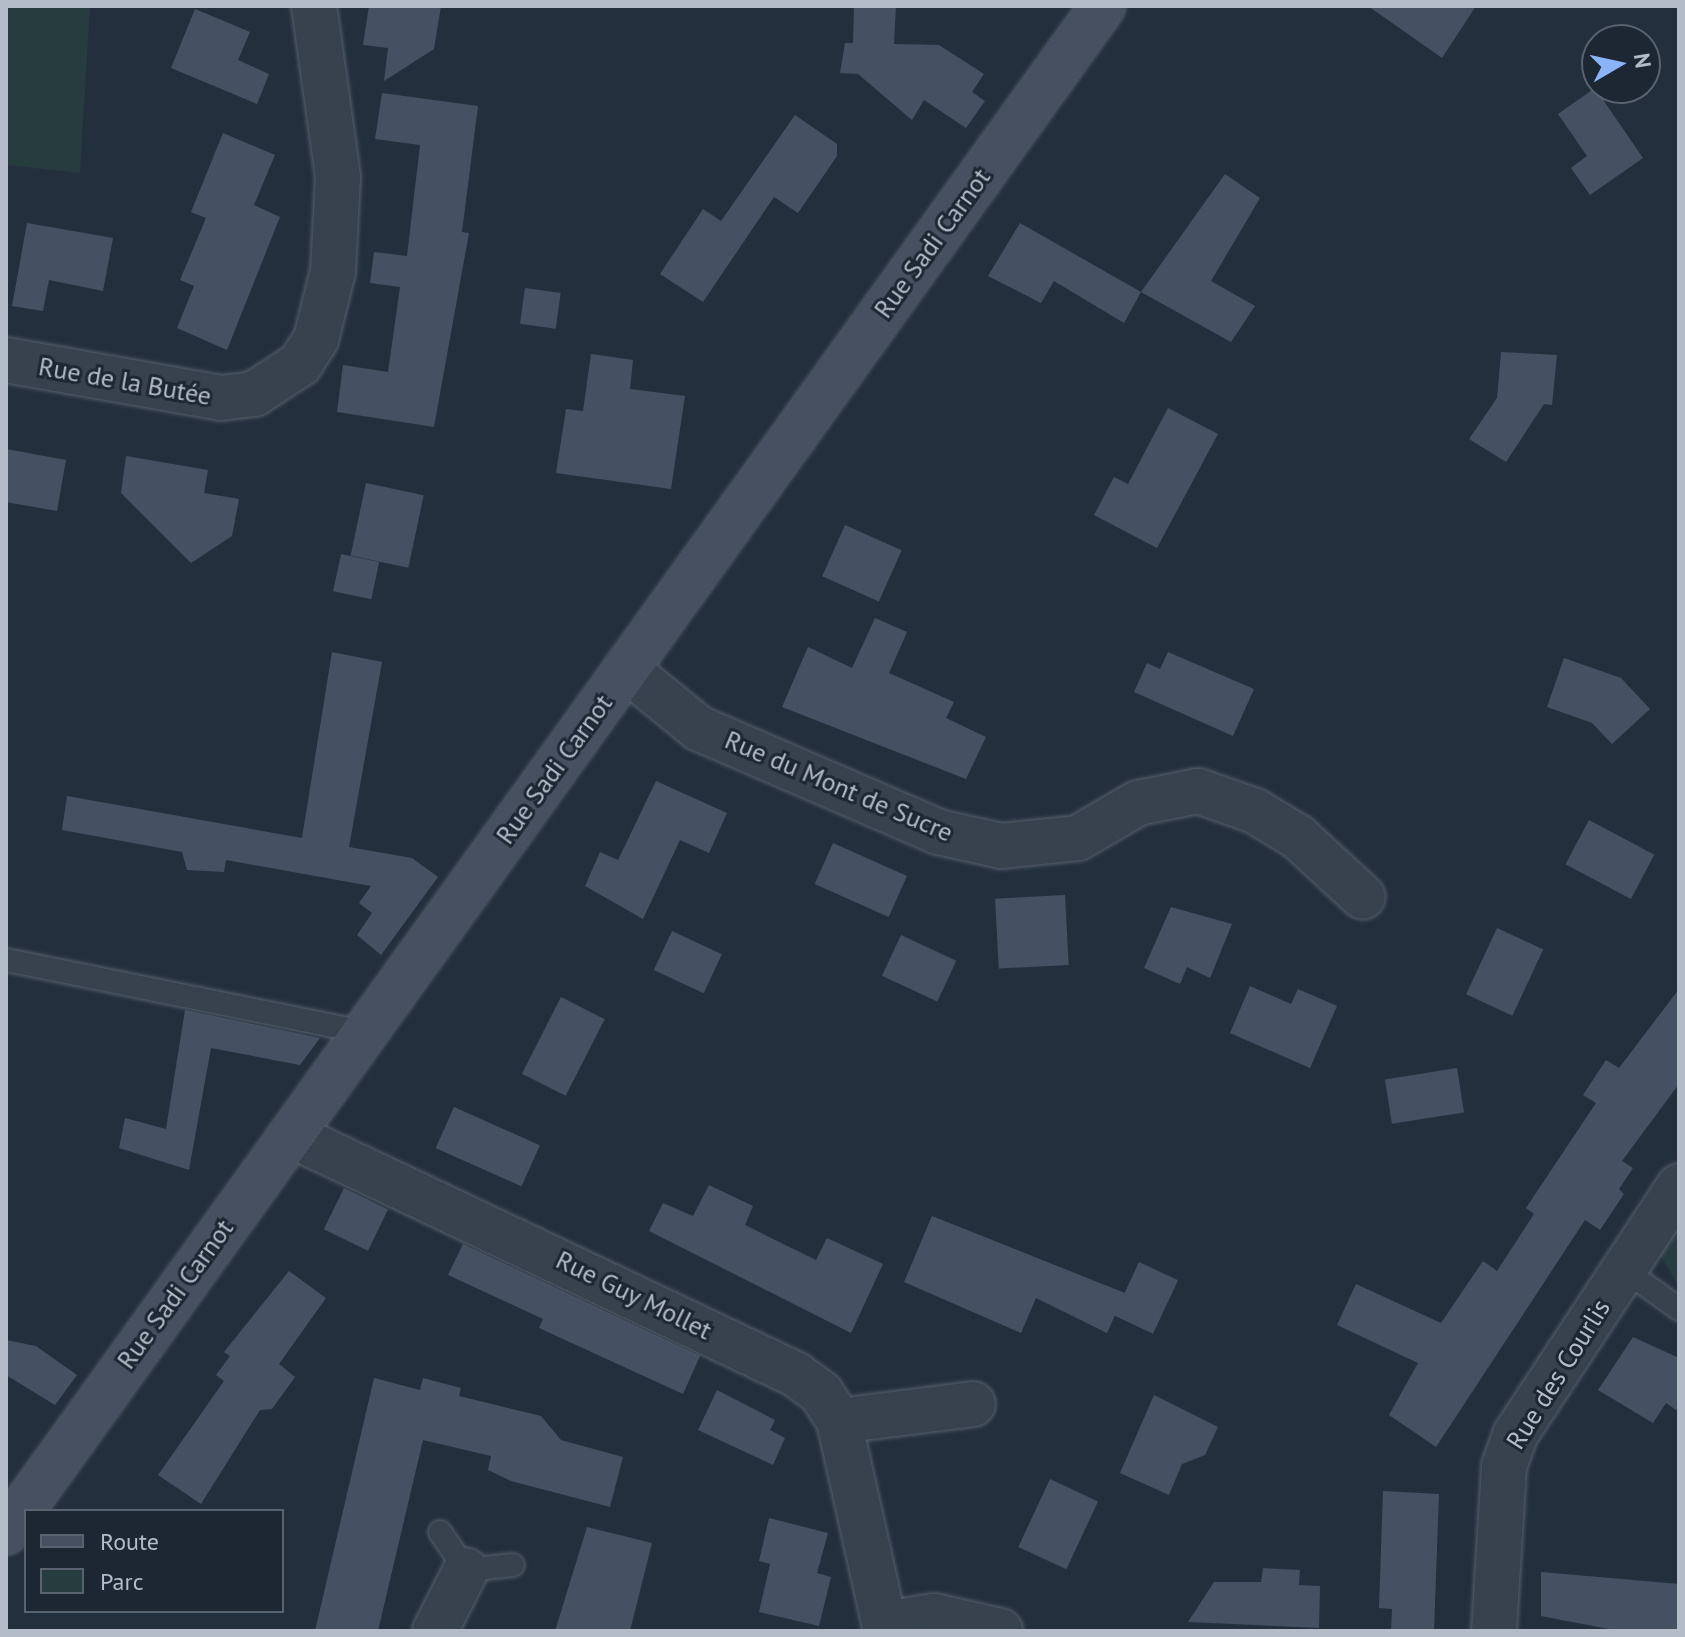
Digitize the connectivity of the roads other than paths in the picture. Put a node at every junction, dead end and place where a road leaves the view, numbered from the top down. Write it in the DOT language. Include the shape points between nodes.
graph roads {
  1 [pos="314,6"];
  2 [pos="1103,6"];
  3 [pos="6,360"];
  4 [pos="626,669"];
  5 [pos="1363,897"];
  6 [pos="6,960"];
  7 [pos="363,1032"];
  8 [pos="291,1135"];
  9 [pos="1679,1186"];
  10 [pos="1623,1269"];
  11 [pos="1679,1309"];
  12 [pos="973,1404"];
  13 [pos="839,1421"];
  14 [pos="6,1532"];
  15 [pos="440,1532"];
  16 [pos="513,1565"];
  17 [pos="466,1570"];
  18 [pos="885,1628"];
  19 [pos="435,1631"];
  20 [pos="1000,1631"];
  21 [pos="1494,1631"];
  1 -- 3 [label="street, Rue de la Butée" via="338,177 333,271 316,339 300,364 254,394 221,398"];
  2 -- 4 [label="main road, Rue Sadi Carnot"];
  4 -- 5 [label="street, Rue du Mont de Sucre" via="698,728 938,832 1001,846 1078,838 1138,803 1198,791 1255,811 1298,837"];
  4 -- 7 [label="main road, Rue Sadi Carnot"];
  6 -- 7 [label="lane"];
  7 -- 8 [label="main road, Rue Sadi Carnot"];
  8 -- 13 [label="street, Rue Guy Mollet" via="795,1374 821,1393"];
  8 -- 14 [label="main road, Rue Sadi Carnot"];
  9 -- 10 [label="street, Rue des Courlis"];
  10 -- 11 [label="lane"];
  10 -- 21 [label="street, Rue des Courlis" via="1515,1435 1504,1466"];
  12 -- 13 [label="street"];
  13 -- 18 [label="street"];
  15 -- 17 [label="lane"];
  16 -- 17 [label="lane"];
  17 -- 19 [label="street"];
  18 -- 20 [label="street" via="934,1616"];
}
